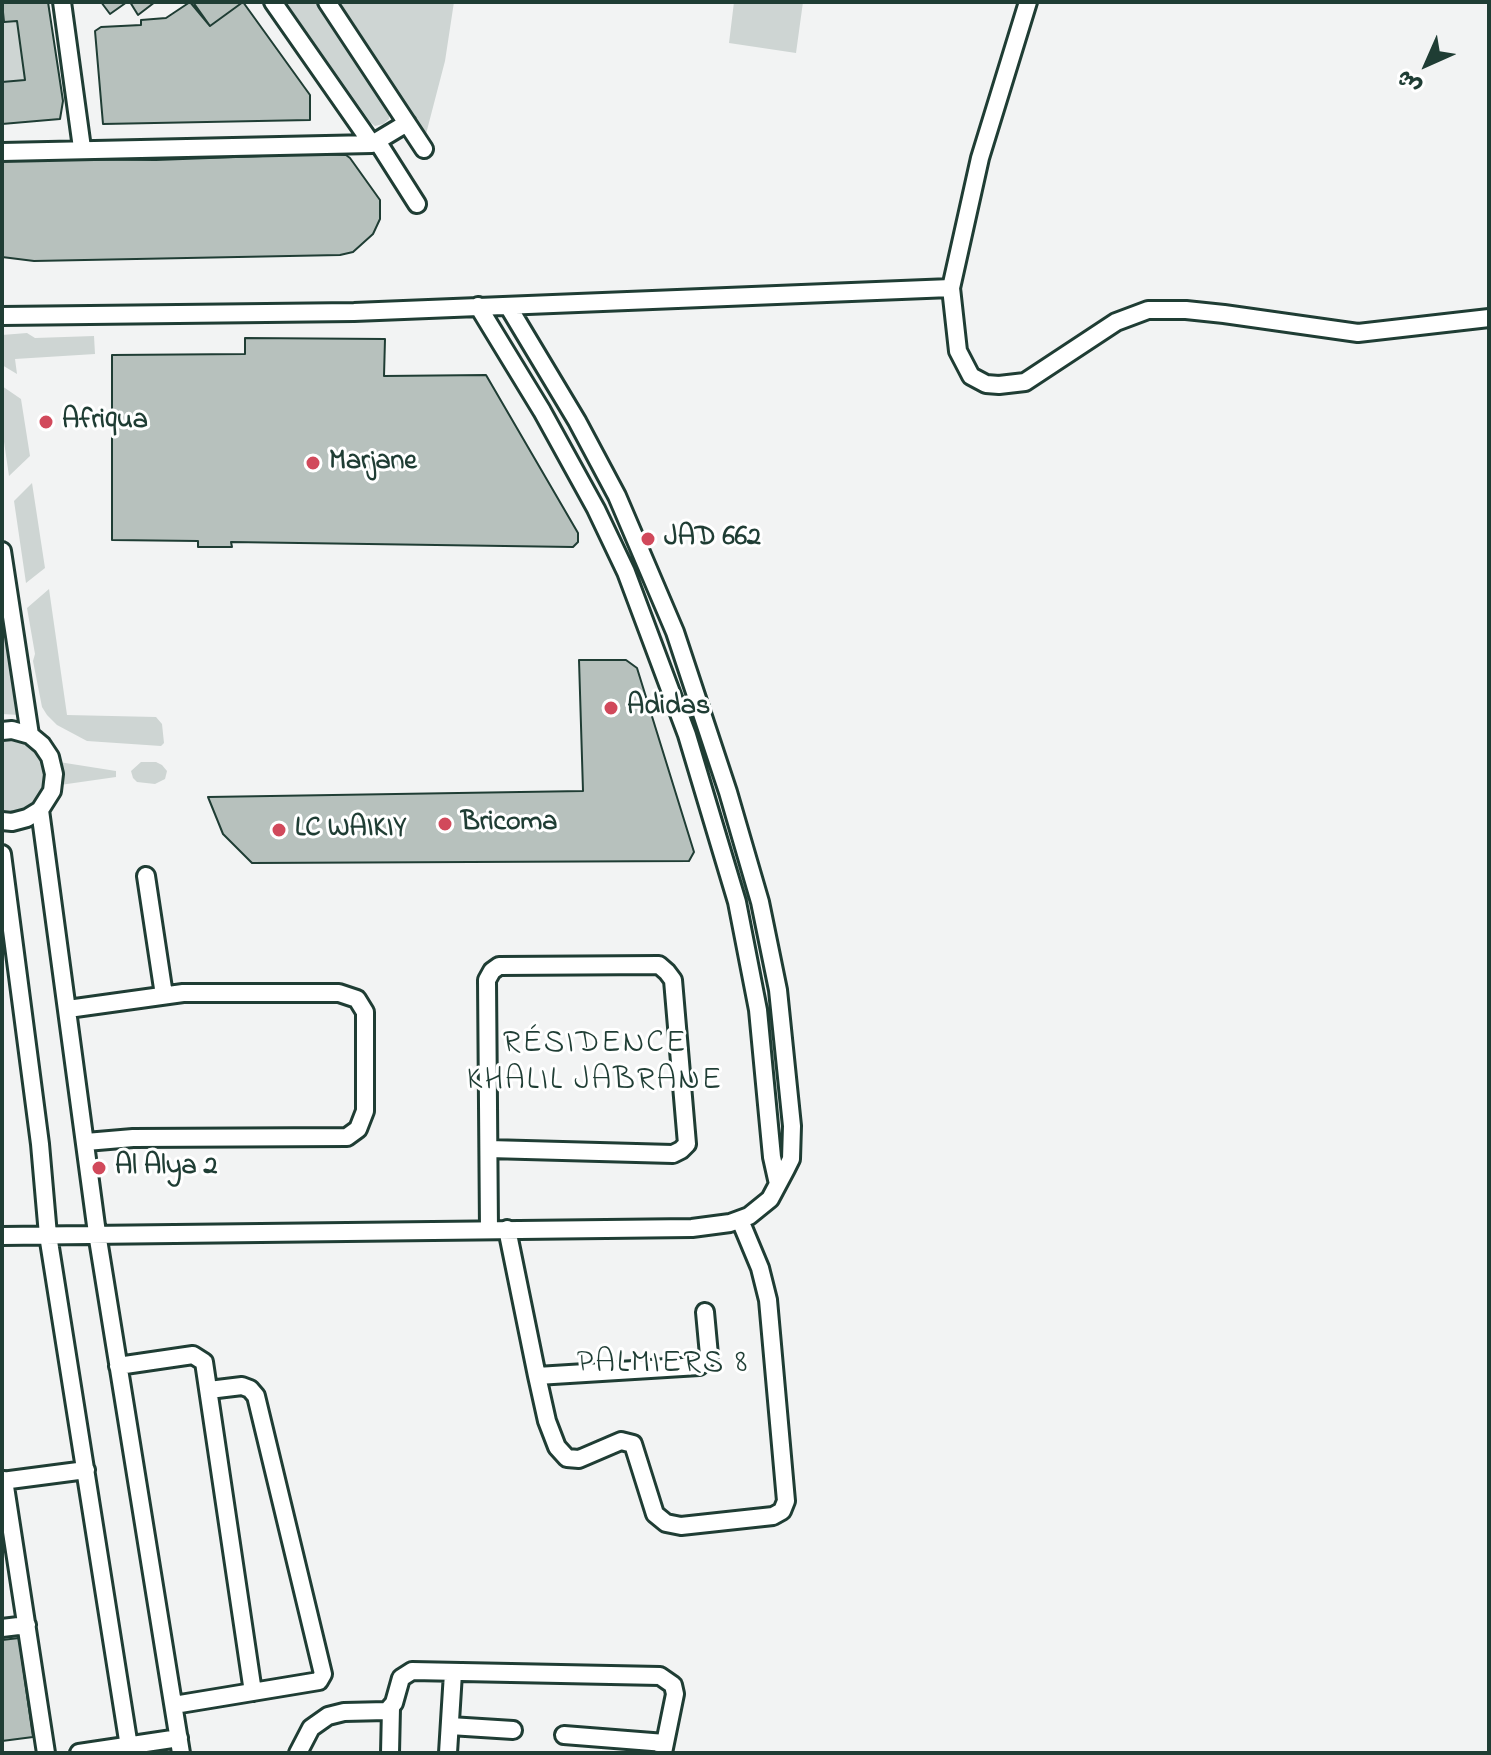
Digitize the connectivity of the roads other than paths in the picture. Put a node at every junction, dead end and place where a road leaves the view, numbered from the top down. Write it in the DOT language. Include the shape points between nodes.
graph roads {
  1 [pos="62,2"];
  2 [pos="273,2"];
  3 [pos="327,2"];
  4 [pos="1028,2"];
  5 [pos="407,123"];
  6 [pos="374,143"];
  7 [pos="82,148"];
  8 [pos="424,149"];
  9 [pos="2,152"];
  10 [pos="417,204"];
  11 [pos="951,288"];
  12 [pos="478,306"];
  13 [pos="508,306"];
  14 [pos="2,316"];
  15 [pos="1489,318"];
  16 [pos="2,551"];
  17 [pos="2,731"];
  18 [pos="30,735"];
  19 [pos="40,810"];
  20 [pos="2,821"];
  21 [pos="2,854"];
  22 [pos="146,876"];
  23 [pos="164,995"];
  24 [pos="68,1009"];
  25 [pos="86,1142"];
  26 [pos="489,1149"];
  27 [pos="778,1184"];
  28 [pos="740,1220"];
  29 [pos="507,1229"];
  30 [pos="489,1230"];
  31 [pos="97,1233"];
  32 [pos="48,1235"];
  33 [pos="2,1236"];
  34 [pos="705,1312"];
  35 [pos="118,1366"];
  36 [pos="537,1376"];
  37 [pos="209,1390"];
  38 [pos="86,1470"];
  39 [pos="3,1480"];
  40 [pos="27,1625"];
  41 [pos="2,1628"];
  42 [pos="453,1673"];
  43 [pos="253,1692"];
  44 [pos="174,1705"];
  45 [pos="391,1708"];
  46 [pos="450,1726"];
  47 [pos="513,1730"];
  48 [pos="564,1735"];
  49 [pos="180,1745"];
  50 [pos="664,1748"];
  51 [pos="130,1749"];
  52 [pos="46,1753"];
  53 [pos="79,1753"];
  54 [pos="298,1753"];
  55 [pos="390,1753"];
  56 [pos="448,1753"];
  1 -- 7 [label="street"];
  2 -- 6 [label="street"];
  3 -- 5 [label="street"];
  4 -- 11 [label="street" via="980,158"];
  5 -- 6 [label="street"];
  5 -- 8 [label="street"];
  6 -- 7 [label="street"];
  6 -- 10 [label="street"];
  7 -- 9 [label="street"];
  11 -- 13 [label="street"];
  11 -- 15 [label="street" via="963,364 971,376 999,385 1033,378 1108,326 1148,310 1224,314 1358,333"];
  12 -- 13 [label="street"];
  12 -- 14 [label="street"];
  12 -- 27 [label="street" via="596,509 626,572 687,735 745,941"];
  13 -- 27 [label="street" via="577,421 635,535 675,632 743,839 778,990 790,1085 791,1159"];
  16 -- 18 [label="street"];
  17 -- 18 [label="street"];
  18 -- 19 [label="street" via="50,757 54,774 52,791"];
  19 -- 20 [label="street" via="27,818"];
  19 -- 24 [label="street"];
  21 -- 32 [label="street"];
  22 -- 23 [label="street"];
  23 -- 24 [label="street"];
  23 -- 25 [label="street" via="339,993 357,999 365,1012 361,1124 341,1139"];
  24 -- 25 [label="street"];
  25 -- 31 [label="street"];
  26 -- 26 [label="street" via="487,980 492,971 499,966 659,965 667,972 673,980 687,1144 673,1154"];
  26 -- 30 [label="street"];
  27 -- 28 [label="street" via="770,1199"];
  28 -- 29 [label="street" via="692,1228"];
  28 -- 36 [label="street" via="768,1300 786,1501 782,1511 681,1526 666,1523 655,1514 633,1444 621,1441 579,1459 561,1453"];
  29 -- 30 [label="street"];
  29 -- 36 [label="street"];
  30 -- 31 [label="street"];
  31 -- 32 [label="street"];
  31 -- 35 [label="street"];
  32 -- 33 [label="street"];
  32 -- 38 [label="street"];
  34 -- 36 [label="street" via="709,1355 699,1366"];
  35 -- 37 [label="street" via="197,1356 204,1362"];
  35 -- 44 [label="street"];
  37 -- 43 [label="street"];
  37 -- 43 [label="street" via="242,1386 256,1396 323,1674 319,1681"];
  38 -- 39 [label="street"];
  38 -- 51 [label="street"];
  39 -- 40 [label="street"];
  40 -- 41 [label="street"];
  40 -- 52 [label="street"];
  42 -- 45 [label="street" via="407,1672"];
  42 -- 46 [label="street"];
  42 -- 50 [label="street" via="660,1676 673,1685 675,1694"];
  43 -- 44 [label="street"];
  44 -- 49 [label="street"];
  45 -- 54 [label="street" via="328,1716 311,1728"];
  45 -- 55 [label="street"];
  46 -- 47 [label="street"];
  46 -- 56 [label="street"];
  48 -- 50 [label="street"];
  49 -- 51 [label="street"];
  51 -- 53 [label="street"];
}
